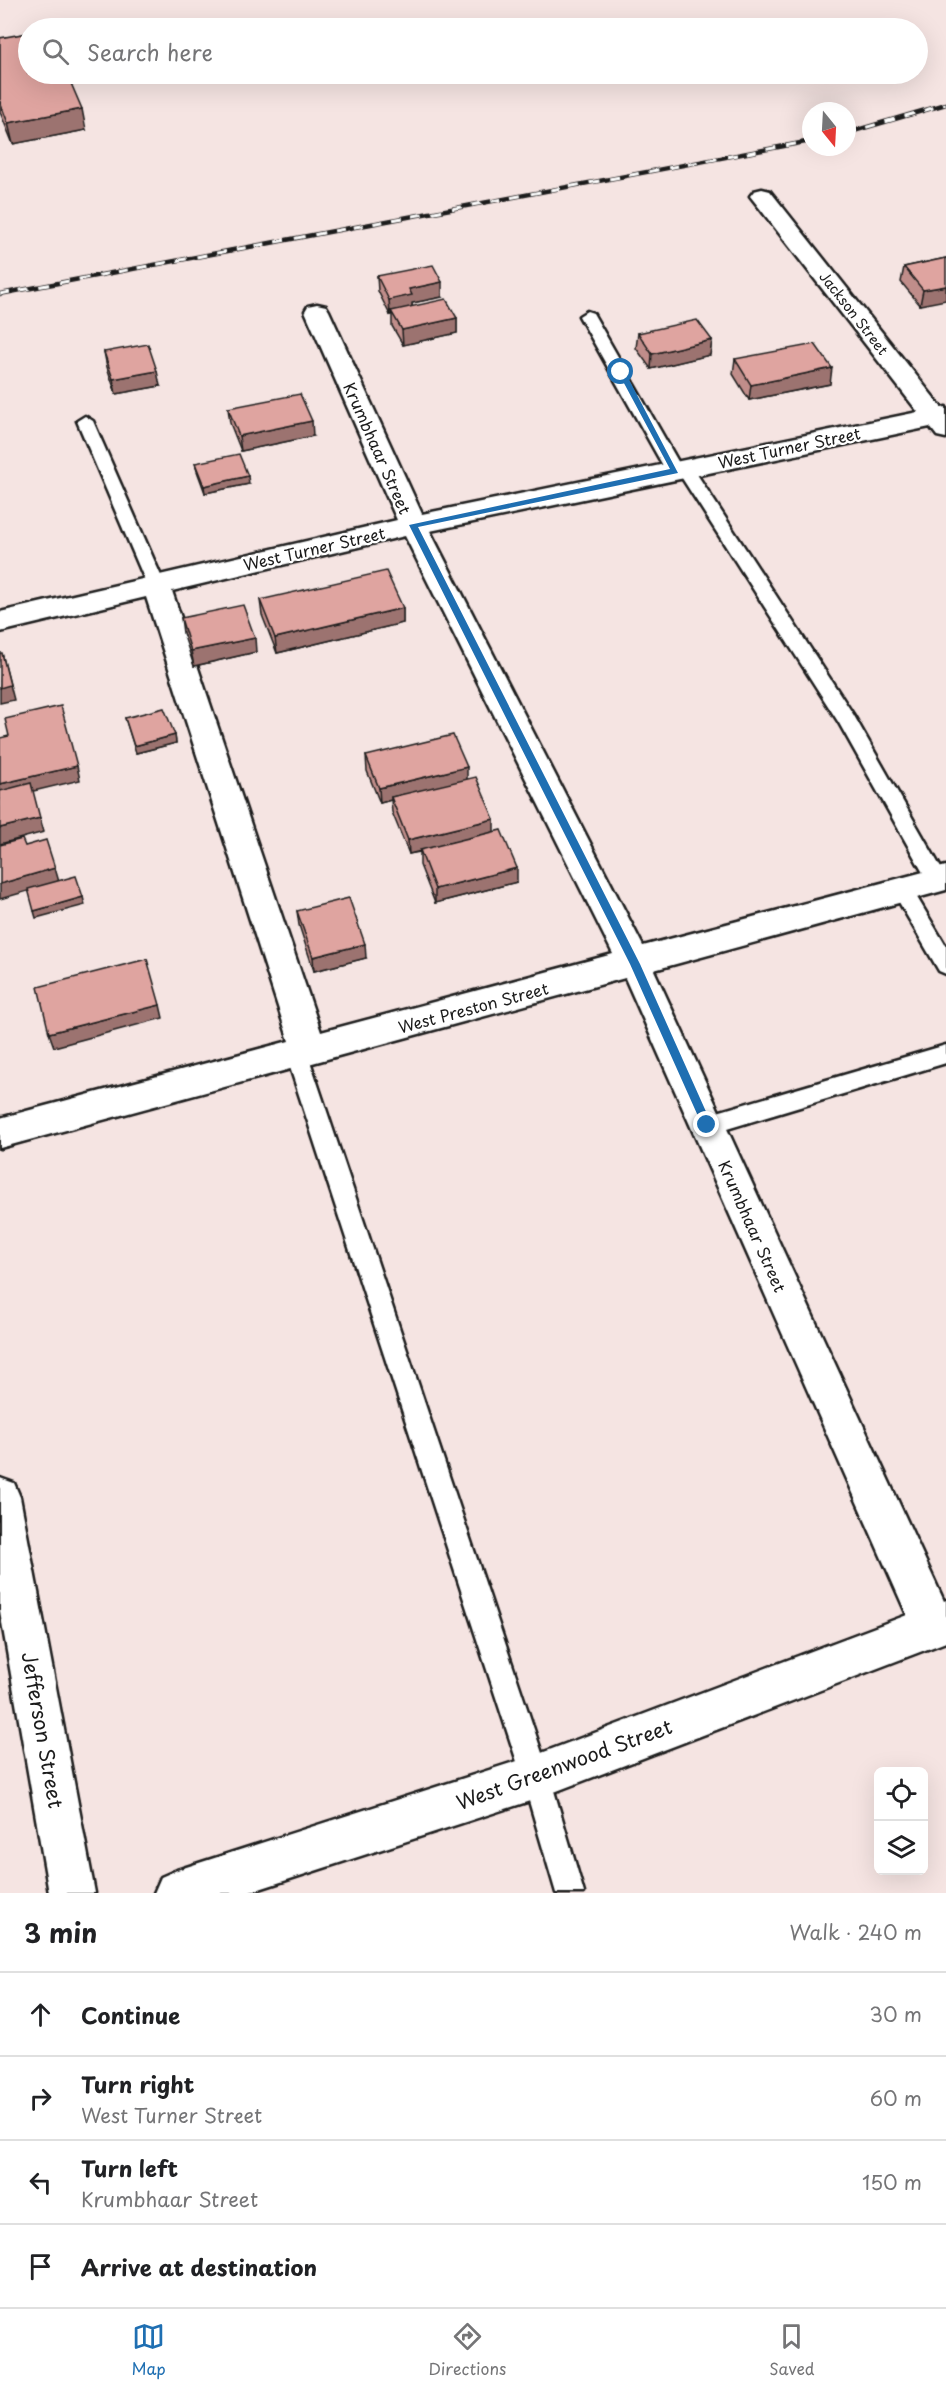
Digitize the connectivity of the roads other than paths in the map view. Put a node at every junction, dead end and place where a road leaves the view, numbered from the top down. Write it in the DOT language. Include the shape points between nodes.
graph roads {
  1 [pos="762,196"];
  2 [pos="317,311"];
  3 [pos="587,316"];
  4 [pos="943,420"];
  5 [pos="85,421"];
  6 [pos="680,470"];
  7 [pos="413,525"];
  8 [pos="156,585"];
  9 [pos="0,622"];
  10 [pos="942,879"];
  11 [pos="902,890"];
  12 [pos="635,964"];
  13 [pos="946,964"];
  14 [pos="303,1053"];
  15 [pos="946,1054"];
  16 [pos="707,1125"];
  17 [pos="0,1133"];
  18 [pos="0,1497"];
  19 [pos="939,1623"];
  20 [pos="536,1777"];
  21 [pos="72,1893"];
  22 [pos="177,1893"];
  23 [pos="570,1893"];
  1 -- 4 [label="street, Jackson Street"];
  2 -- 7 [label="street, Krumbhaar Street"];
  3 -- 6 [label="lane"];
  4 -- 6 [label="street, West Turner Street"];
  5 -- 8 [label="lane"];
  6 -- 7 [label="street, West Turner Street"];
  6 -- 10 [label="lane" via="846,719"];
  7 -- 8 [label="street, West Turner Street"];
  7 -- 12 [label="street, Krumbhaar Street"];
  8 -- 9 [label="street, West Turner Street"];
  8 -- 14 [label="street"];
  10 -- 11 [label="street, West Preston Street"];
  11 -- 12 [label="street, West Preston Street"];
  11 -- 13 [label="lane"];
  12 -- 14 [label="street, West Preston Street"];
  12 -- 16 [label="street, Krumbhaar Street"];
  14 -- 17 [label="street, West Preston Street"];
  14 -- 20 [label="lane"];
  15 -- 16 [label="lane"];
  16 -- 19 [label="street, Krumbhaar Street"];
  18 -- 21 [label="street, Jefferson Street"];
  19 -- 20 [label="street, West Greenwood Street"];
  20 -- 22 [label="street, West Greenwood Street"];
  20 -- 23 [label="lane"];
}
